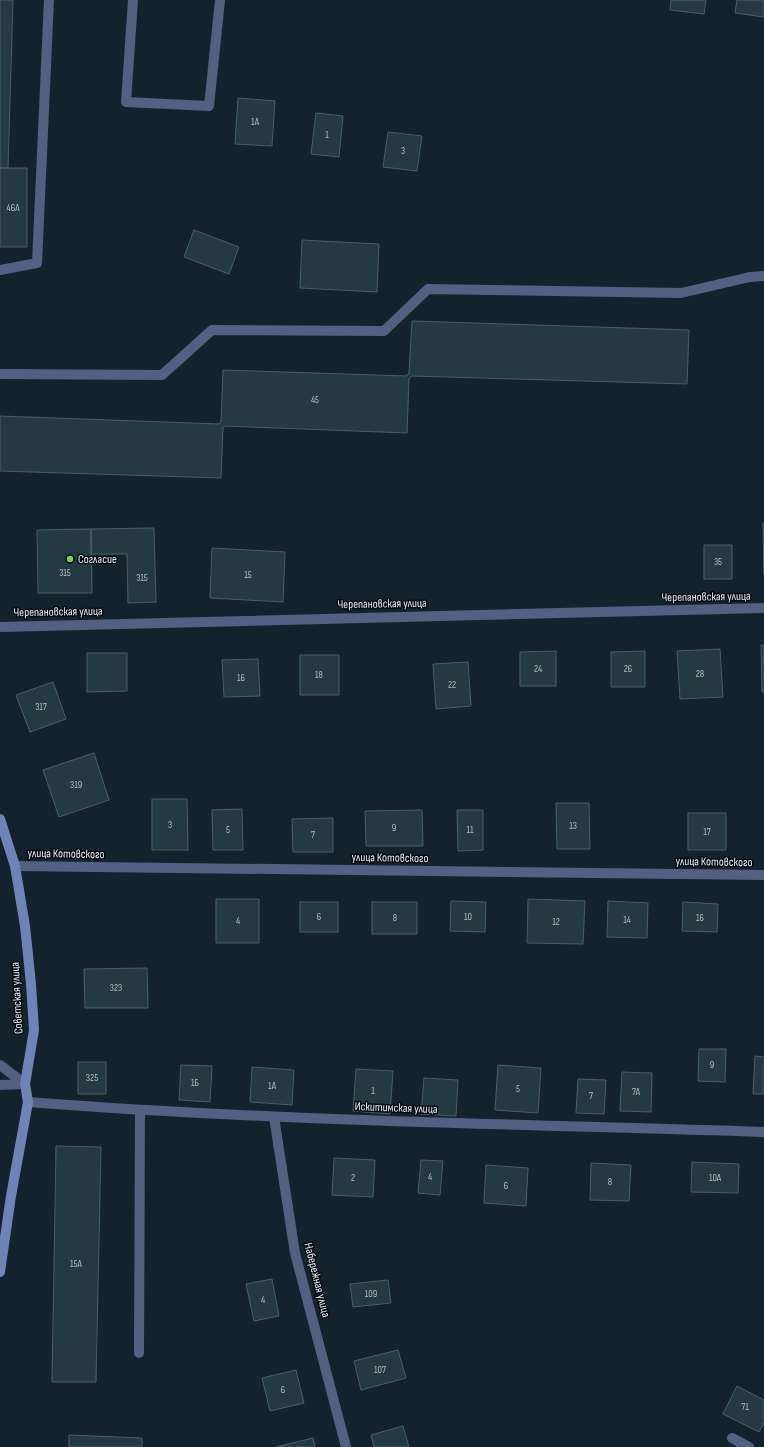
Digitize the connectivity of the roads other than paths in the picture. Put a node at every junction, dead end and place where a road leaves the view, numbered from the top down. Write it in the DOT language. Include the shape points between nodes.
graph roads {
  1 [pos="49,0"];
  2 [pos="133,0"];
  3 [pos="220,0"];
  4 [pos="0,270"];
  5 [pos="764,276"];
  6 [pos="0,374"];
  7 [pos="764,608"];
  8 [pos="0,627"];
  9 [pos="0,819"];
  10 [pos="15,866"];
  11 [pos="764,875"];
  12 [pos="0,1065"];
  13 [pos="25,1084"];
  14 [pos="0,1085"];
  15 [pos="28,1102"];
  16 [pos="140,1111"];
  17 [pos="274,1117"];
  18 [pos="764,1132"];
  19 [pos="0,1272"];
  20 [pos="139,1353"];
  21 [pos="732,1438"];
  22 [pos="346,1447"];
  23 [pos="749,1447"];
  1 -- 4 [label="street" via="37,263"];
  2 -- 3 [label="street" via="126,102 209,106"];
  5 -- 6 [label="street" via="681,293 428,289 384,331 212,330 162,375"];
  7 -- 8 [label="street, Черепановская улица"];
  9 -- 10 [label="main road, Советская улица"];
  10 -- 11 [label="street, улица Котовского"];
  10 -- 13 [label="main road, Советская улица" via="25,926 34,1030"];
  12 -- 13 [label="street"];
  13 -- 14 [label="street"];
  13 -- 15 [label="main road, Советская улица"];
  15 -- 16 [label="street, Искитимская улица"];
  15 -- 19 [label="main road, Советская улица"];
  16 -- 17 [label="street, Искитимская улица"];
  16 -- 20 [label="street"];
  17 -- 18 [label="street, Искитимская улица"];
  17 -- 22 [label="street, Набережная улица" via="295,1253"];
  21 -- 23 [label="street"];
}
